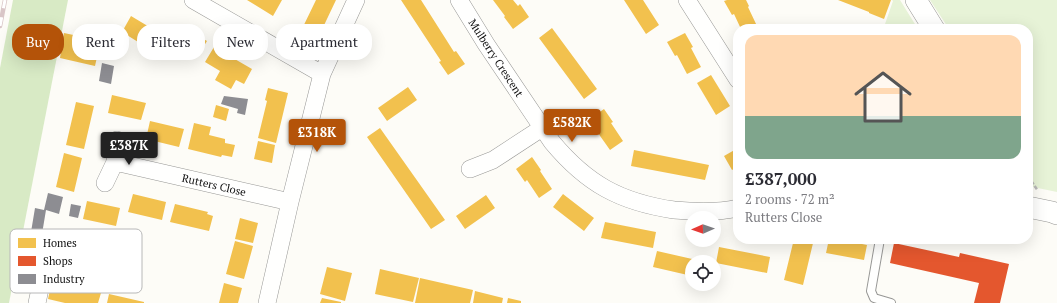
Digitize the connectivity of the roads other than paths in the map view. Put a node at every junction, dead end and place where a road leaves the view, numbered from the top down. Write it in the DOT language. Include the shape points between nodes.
graph roads {
  1 [pos="193,0"];
  2 [pos="356,0"];
  3 [pos="459,0"];
  4 [pos="687,0"];
  5 [pos="916,0"];
  6 [pos="931,24"];
  7 [pos="733,72"];
  8 [pos="322,74"];
  9 [pos="542,128"];
  10 [pos="117,140"];
  11 [pos="115,162"];
  12 [pos="470,169"];
  13 [pos="105,183"];
  14 [pos="290,202"];
  15 [pos="1033,208"];
  16 [pos="733,209"];
  17 [pos="1057,214"];
  18 [pos="879,244"];
  19 [pos="267,303"];
  20 [pos="891,303"];
  1 -- 8 [label="street"];
  2 -- 8 [label="street"];
  3 -- 9 [label="street, Mulberry Crescent"];
  4 -- 7 [label="street"];
  5 -- 6 [label="street"];
  8 -- 14 [label="street"];
  9 -- 12 [label="street" via="493,160"];
  9 -- 16 [label="street, Mulberry Crescent" via="575,167 588,178 622,197 655,207 682,211 709,212"];
  10 -- 11 [label="street"];
  11 -- 13 [label="street"];
  11 -- 14 [label="street, Rutters Close"];
  14 -- 19 [label="street"];
  15 -- 17 [label="street"];
  18 -- 20 [label="lane" via="871,291 874,298"];
}
